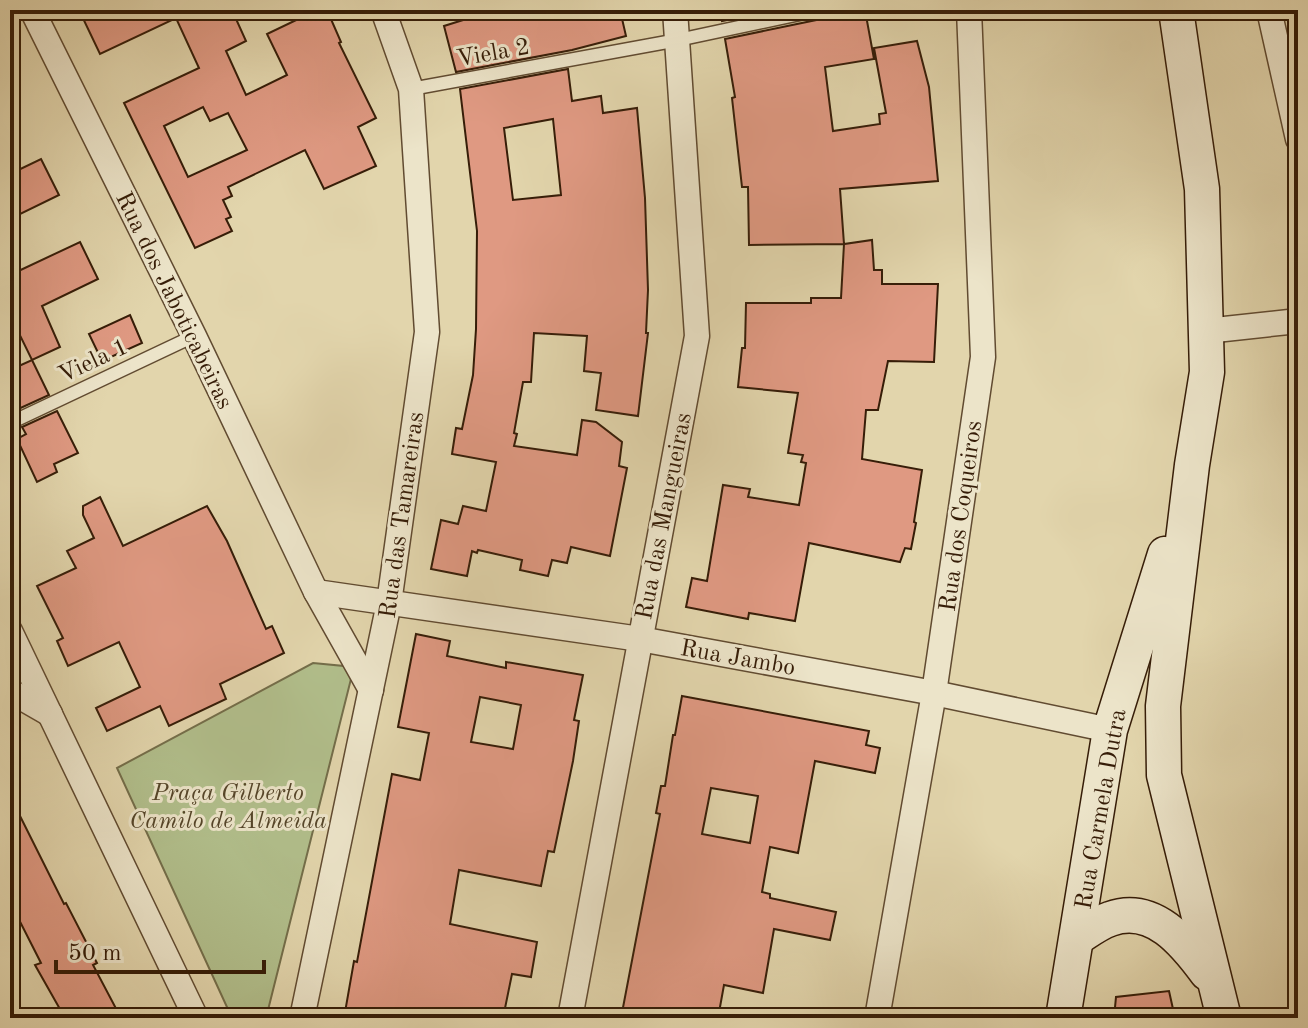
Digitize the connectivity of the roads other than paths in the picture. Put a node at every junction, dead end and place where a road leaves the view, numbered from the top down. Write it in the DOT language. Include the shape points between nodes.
graph roads {
  1 [pos="32,10"];
  2 [pos="383,10"];
  3 [pos="675,10"];
  4 [pos="819,10"];
  5 [pos="969,10"];
  6 [pos="1176,10"];
  7 [pos="1269,10"];
  8 [pos="678,40"];
  9 [pos="411,89"];
  10 [pos="1298,139"];
  11 [pos="1298,321"];
  12 [pos="1206,331"];
  13 [pos="194,336"];
  14 [pos="10,423"];
  15 [pos="1192,465"];
  16 [pos="316,592"];
  17 [pos="389,603"];
  18 [pos="10,631"];
  19 [pos="640,639"];
  20 [pos="371,690"];
  21 [pos="10,691"];
  22 [pos="934,693"];
  23 [pos="50,714"];
  24 [pos="1110,730"];
  25 [pos="1164,775"];
  26 [pos="1077,938"];
  27 [pos="1220,1002"];
  28 [pos="196,1018"];
  29 [pos="302,1018"];
  30 [pos="570,1018"];
  31 [pos="877,1018"];
  32 [pos="1063,1018"];
  1 -- 13 [label="street, Rua dos Jaboticabeiras"];
  2 -- 9 [label="street, Rua das Tamareiras"];
  3 -- 8 [label="street, Rua das Mangueiras"];
  4 -- 8 [label="lane, Viela 2"];
  5 -- 22 [label="street, Rua dos Coqueiros" via="983,357"];
  6 -- 12 [label="main road" via="1202,189"];
  7 -- 10 [label="street"];
  8 -- 9 [label="lane, Viela 2"];
  8 -- 19 [label="street, Rua das Mangueiras" via="697,336"];
  9 -- 17 [label="street, Rua das Tamareiras" via="427,332"];
  11 -- 12 [label="street"];
  12 -- 15 [label="main road" via="1207,372"];
  13 -- 14 [label="lane, Viela 1"];
  13 -- 16 [label="street, Rua dos Jaboticabeiras"];
  15 -- 24 [label="main road, Rua Carmela Dutra"];
  15 -- 25 [label="main road" via="1163,706"];
  16 -- 17 [label="street, Rua Jambo"];
  16 -- 20 [label="street, Rua dos Jaboticabeiras"];
  17 -- 19 [label="street, Rua Jambo"];
  17 -- 20 [label="street, Rua das Tamareiras"];
  18 -- 23 [label="street"];
  19 -- 22 [label="street, Rua Jambo"];
  19 -- 30 [label="street, Rua das Mangueiras"];
  20 -- 29 [label="street, Rua das Tamareiras"];
  21 -- 23 [label="street"];
  22 -- 24 [label="street, Rua Jambo"];
  22 -- 31 [label="street, Rua dos Coqueiros"];
  23 -- 28 [label="street"];
  24 -- 25 [label="main road" via="1143,751"];
  24 -- 26 [label="main road, Rua Carmela Dutra"];
  25 -- 27 [label="main road"];
  26 -- 27 [label="main road" via="1124,915 1167,928 1178,936"];
  26 -- 32 [label="main road, Rua Carmela Dutra"];
}
